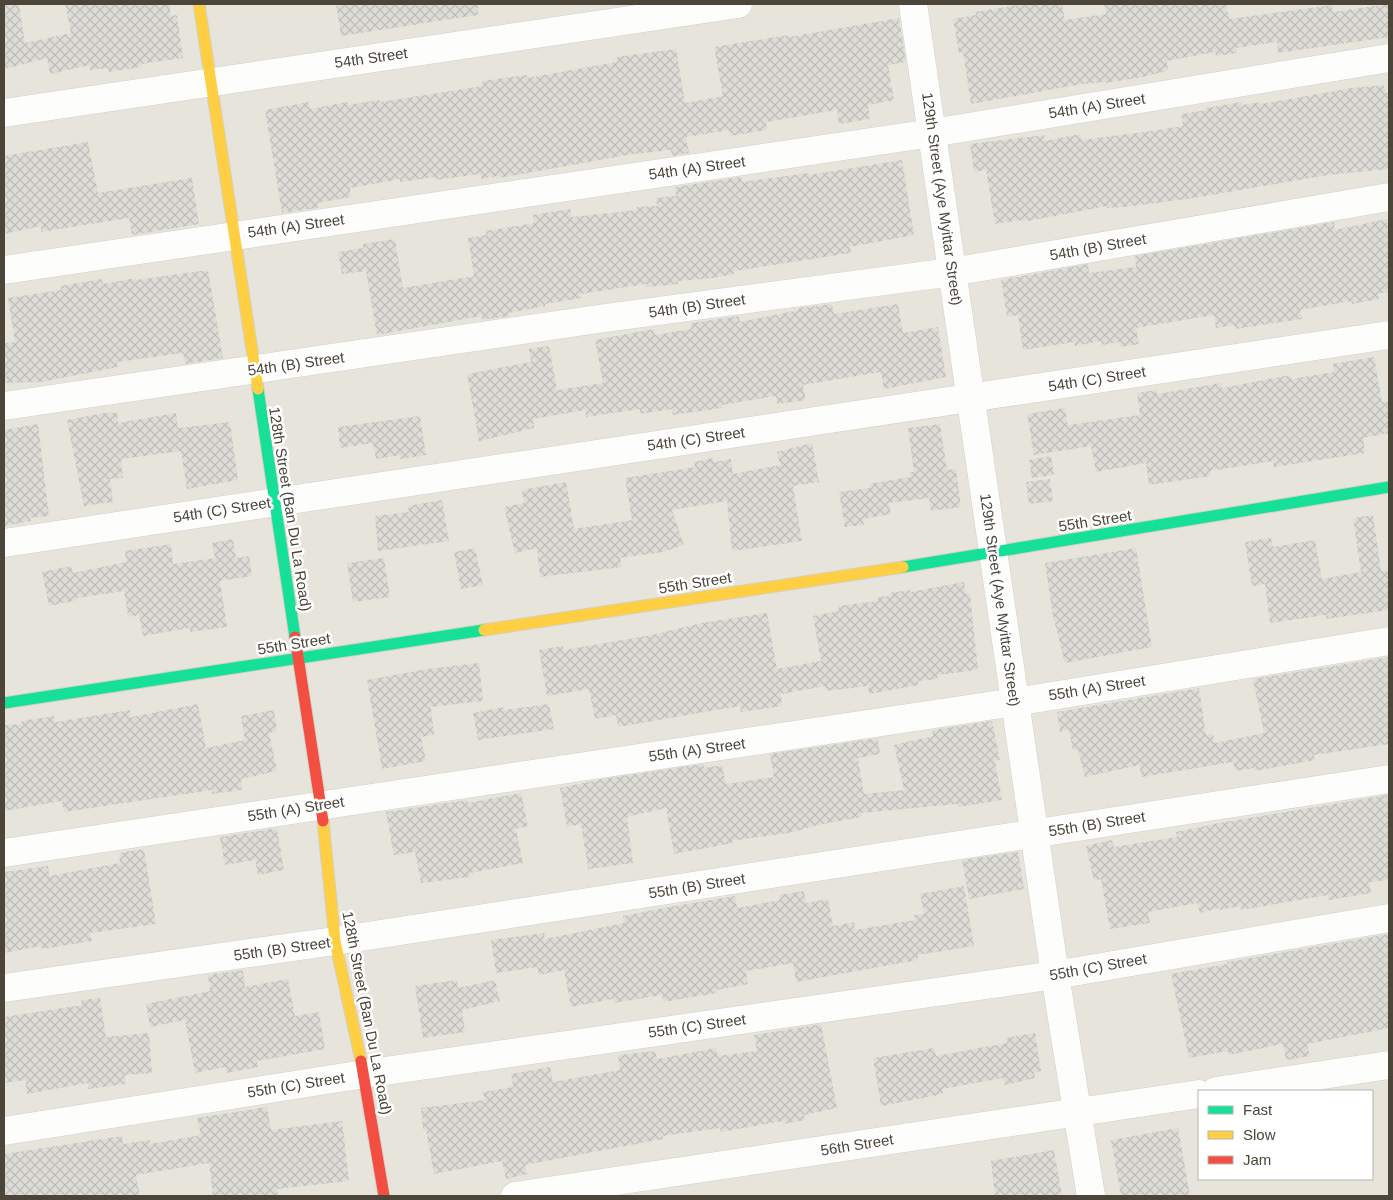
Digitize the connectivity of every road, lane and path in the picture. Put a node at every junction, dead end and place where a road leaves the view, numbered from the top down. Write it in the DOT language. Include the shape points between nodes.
graph roads {
  1 [pos="199,4"];
  2 [pos="738,4"];
  3 [pos="912,4"];
  4 [pos="1389,58"];
  5 [pos="210,82"];
  6 [pos="4,113"];
  7 [pos="932,133"];
  8 [pos="1389,197"];
  9 [pos="235,236"];
  10 [pos="4,270"];
  11 [pos="952,272"];
  12 [pos="1389,335"];
  13 [pos="253,370"];
  14 [pos="971,398"];
  15 [pos="4,406"];
  16 [pos="1389,487"];
  17 [pos="276,502"];
  18 [pos="4,543"];
  19 [pos="994,553"];
  20 [pos="1389,641"];
  21 [pos="298,659"];
  22 [pos="1015,702"];
  23 [pos="4,703"];
  24 [pos="1389,779"];
  25 [pos="321,806"];
  26 [pos="1034,834"];
  27 [pos="4,853"];
  28 [pos="1389,918"];
  29 [pos="336,941"];
  30 [pos="1055,975"];
  31 [pos="4,988"];
  32 [pos="1389,1065"];
  33 [pos="364,1074"];
  34 [pos="1223,1090"];
  35 [pos="1198,1094"];
  36 [pos="1078,1112"];
  37 [pos="4,1131"];
  38 [pos="384,1196"];
  39 [pos="515,1196"];
  40 [pos="1091,1196"];
  1 -- 5 [label="street, 128th Street (Ban Du La Road)"];
  2 -- 5 [label="street, 54th Street"];
  3 -- 7 [label="street, 129th Street (Aye Myittar Street)"];
  4 -- 7 [label="street, 54th (A) Street"];
  5 -- 6 [label="street, 54th Street"];
  5 -- 9 [label="street, 128th Street (Ban Du La Road)"];
  7 -- 9 [label="street, 54th (A) Street"];
  7 -- 11 [label="street, 129th Street (Aye Myittar Street)"];
  8 -- 11 [label="street, 54th (B) Street"];
  9 -- 10 [label="street, 54th (A) Street"];
  9 -- 13 [label="street, 128th Street (Ban Du La Road)"];
  11 -- 13 [label="street, 54th (B) Street"];
  11 -- 14 [label="street, 129th Street (Aye Myittar Street)"];
  12 -- 14 [label="street, 54th (C) Street"];
  13 -- 15 [label="street, 54th (B) Street"];
  13 -- 17 [label="street, 128th Street (Ban Du La Road)"];
  14 -- 17 [label="street, 54th (C) Street"];
  14 -- 19 [label="street, 129th Street (Aye Myittar Street)"];
  16 -- 19 [label="street, 55th Street"];
  17 -- 18 [label="street, 54th (C) Street"];
  17 -- 21 [label="street, 128th Street (Ban Du La Road)"];
  19 -- 21 [label="street, 55th Street"];
  19 -- 22 [label="street, 129th Street (Aye Myittar Street)"];
  20 -- 22 [label="street, 55th (A) Street"];
  21 -- 23 [label="street, 55th Street"];
  21 -- 25 [label="street, 128th Street (Ban Du La Road)"];
  22 -- 25 [label="street, 55th (A) Street"];
  22 -- 26 [label="street, 129th Street (Aye Myittar Street)"];
  24 -- 26 [label="street, 55th (B) Street"];
  25 -- 27 [label="street, 55th (A) Street"];
  25 -- 29 [label="street, 128th Street (Ban Du La Road)"];
  26 -- 29 [label="street, 55th (B) Street"];
  26 -- 30 [label="street, 129th Street (Aye Myittar Street)"];
  28 -- 30 [label="street, 55th (C) Street"];
  29 -- 31 [label="street, 55th (B) Street"];
  29 -- 33 [label="street, 128th Street (Ban Du La Road)"];
  30 -- 33 [label="street, 55th (C) Street"];
  30 -- 36 [label="street, 129th Street (Aye Myittar Street)"];
  32 -- 34 [label="street"];
  33 -- 37 [label="street, 55th (C) Street"];
  33 -- 38 [label="street, 128th Street (Ban Du La Road)"];
  35 -- 36 [label="street, 56th Street"];
  36 -- 39 [label="street, 56th Street"];
  36 -- 40 [label="street, 129th Street (Aye Myittar Street)"];
}
